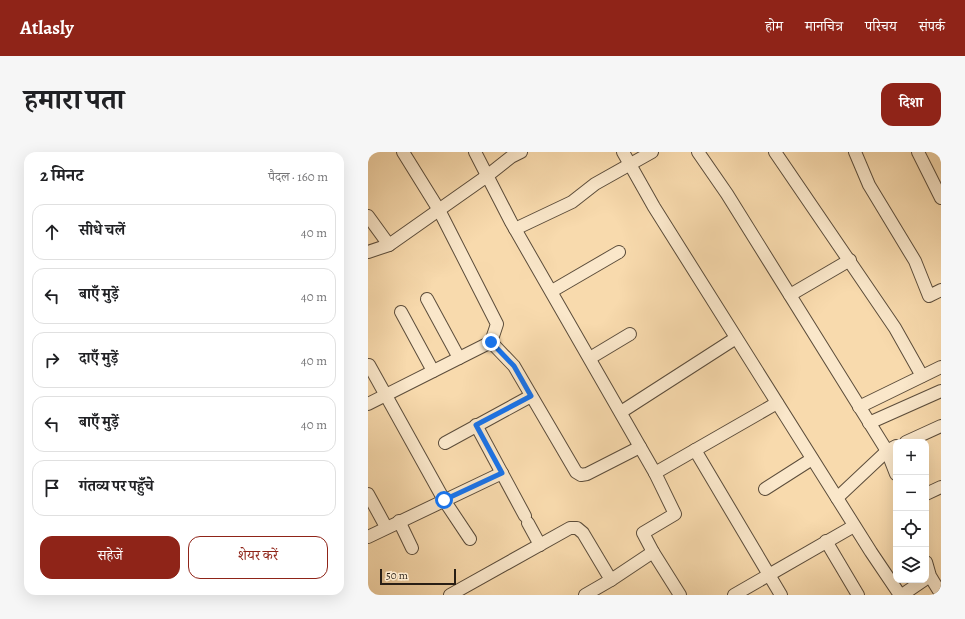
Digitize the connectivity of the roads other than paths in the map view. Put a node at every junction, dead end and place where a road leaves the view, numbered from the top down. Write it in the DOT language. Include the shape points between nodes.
graph roads {
  1 [pos="403,152"];
  2 [pos="475,152"];
  3 [pos="521,152"];
  4 [pos="623,152"];
  5 [pos="652,152"];
  6 [pos="698,152"];
  7 [pos="775,152"];
  8 [pos="855,152"];
  9 [pos="918,152"];
  10 [pos="629,164"];
  11 [pos="487,176"];
  12 [pos="941,198"];
  13 [pos="438,210"];
  14 [pos="368,216"];
  15 [pos="515,229"];
  16 [pos="389,245"];
  17 [pos="368,252"];
  18 [pos="619,252"];
  19 [pos="850,260"];
  20 [pos="941,290"];
  21 [pos="552,291"];
  22 [pos="790,295"];
  23 [pos="427,299"];
  24 [pos="401,312"];
  25 [pos="630,334"];
  26 [pos="736,338"];
  27 [pos="491,342"];
  28 [pos="459,358"];
  29 [pos="590,358"];
  30 [pos="369,365"];
  31 [pos="941,367"];
  32 [pos="433,371"];
  33 [pos="922,376"];
  34 [pos="941,391"];
  35 [pos="386,394"];
  36 [pos="531,396"];
  37 [pos="368,404"];
  38 [pos="777,404"];
  39 [pos="859,407"];
  40 [pos="621,412"];
  41 [pos="869,423"];
  42 [pos="476,425"];
  43 [pos="941,426"];
  44 [pos="913,439"];
  45 [pos="445,443"];
  46 [pos="640,447"];
  47 [pos="891,449"];
  48 [pos="695,450"];
  49 [pos="812,459"];
  50 [pos="893,459"];
  51 [pos="502,473"];
  52 [pos="655,473"];
  53 [pos="941,487"];
  54 [pos="765,489"];
  55 [pos="929,493"];
  56 [pos="368,494"];
  57 [pos="837,498"];
  58 [pos="444,500"];
  59 [pos="399,521"];
  60 [pos="854,526"];
  61 [pos="386,528"];
  62 [pos="368,537"];
  63 [pos="470,539"];
  64 [pos="826,541"];
  65 [pos="540,545"];
  66 [pos="412,548"];
  67 [pos="653,552"];
  68 [pos="769,574"];
  69 [pos="930,577"];
  70 [pos="611,580"];
  71 [pos="598,592"];
  72 [pos="941,594"];
  73 [pos="450,595"];
  74 [pos="585,595"];
  75 [pos="680,595"];
  76 [pos="734,595"];
  77 [pos="781,595"];
  78 [pos="858,595"];
  79 [pos="901,595"];
  1 -- 13 [label="street"];
  2 -- 11 [label="street"];
  3 -- 11 [label="street"];
  4 -- 10 [label="street"];
  5 -- 10 [label="street"];
  6 -- 22 [label="street"];
  7 -- 19 [label="street"];
  8 -- 20 [label="street" via="869,185 915,261 929,296"];
  9 -- 12 [label="street"];
  10 -- 15 [label="street" via="572,202"];
  10 -- 26 [label="street"];
  11 -- 13 [label="street"];
  11 -- 15 [label="street"];
  13 -- 16 [label="street"];
  13 -- 27 [label="street" via="497,324"];
  14 -- 16 [label="street"];
  15 -- 21 [label="street"];
  16 -- 17 [label="street"];
  18 -- 21 [label="street"];
  19 -- 22 [label="street"];
  19 -- 33 [label="street" via="895,328"];
  21 -- 29 [label="street"];
  22 -- 39 [label="street"];
  23 -- 28 [label="street"];
  24 -- 32 [label="street"];
  25 -- 29 [label="street"];
  26 -- 38 [label="street"];
  26 -- 40 [label="street"];
  27 -- 28 [label="street"];
  27 -- 36 [label="street" via="514,366"];
  28 -- 32 [label="street"];
  29 -- 40 [label="street"];
  30 -- 35 [label="street"];
  31 -- 33 [label="street"];
  32 -- 35 [label="street"];
  33 -- 39 [label="street"];
  34 -- 41 [label="street"];
  35 -- 37 [label="street"];
  35 -- 58 [label="street"];
  36 -- 42 [label="street"];
  36 -- 46 [label="street" via="576,472 582,475"];
  38 -- 48 [label="street"];
  38 -- 49 [label="street"];
  39 -- 41 [label="street"];
  40 -- 46 [label="street"];
  41 -- 47 [label="street"];
  42 -- 45 [label="street"];
  42 -- 51 [label="street"];
  43 -- 44 [label="street"];
  46 -- 52 [label="street"];
  47 -- 50 [label="street"];
  47 -- 57 [label="street"];
  48 -- 52 [label="street"];
  48 -- 68 [label="street"];
  49 -- 54 [label="street"];
  49 -- 57 [label="street"];
  51 -- 58 [label="street"];
  51 -- 65 [label="street"];
  52 -- 67 [label="street" via="676,514 643,533"];
  53 -- 55 [label="street"];
  56 -- 61 [label="street"];
  57 -- 60 [label="street"];
  58 -- 59 [label="street"];
  58 -- 63 [label="street"];
  59 -- 61 [label="street"];
  59 -- 66 [label="street"];
  60 -- 64 [label="street"];
  60 -- 79 [label="street"];
  61 -- 62 [label="street"];
  64 -- 68 [label="street"];
  64 -- 78 [label="street"];
  65 -- 70 [label="street" via="570,528 577,528 583,533"];
  65 -- 73 [label="street"];
  67 -- 70 [label="street"];
  67 -- 75 [label="street"];
  68 -- 76 [label="street"];
  68 -- 77 [label="street"];
  69 -- 72 [label="street"];
  69 -- 79 [label="street"];
  70 -- 71 [label="street"];
  71 -- 74 [label="street"];
}
